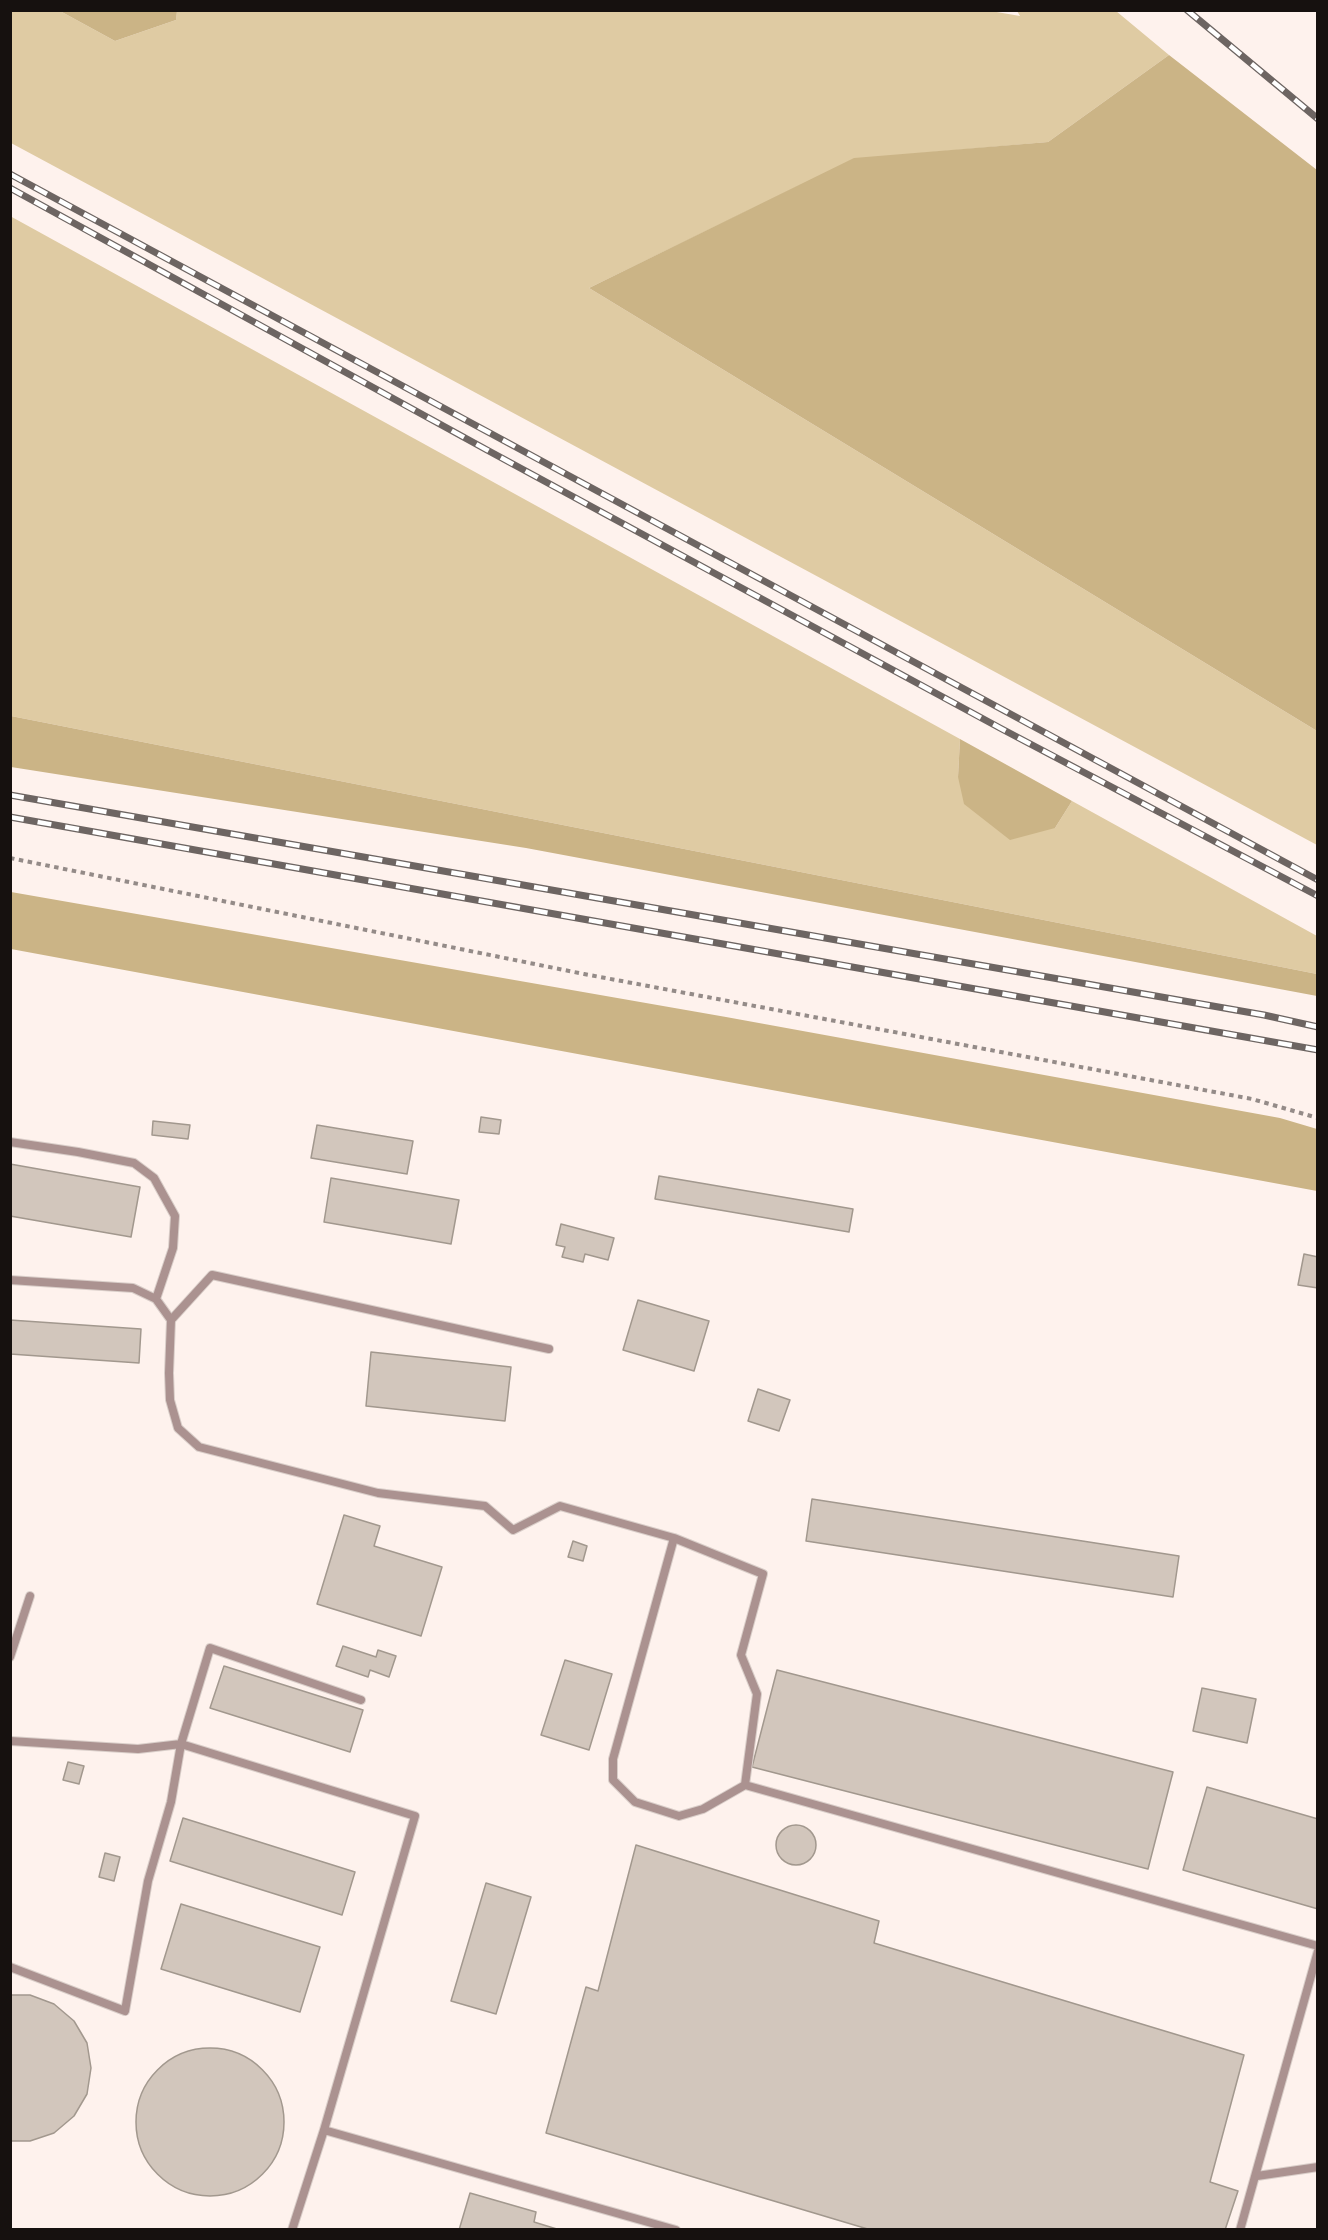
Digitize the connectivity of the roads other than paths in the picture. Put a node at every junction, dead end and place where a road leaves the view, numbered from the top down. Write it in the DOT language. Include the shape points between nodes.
graph roads {
  1 [pos="10,1142"];
  2 [pos="10,1280"];
  3 [pos="156,1299"];
  4 [pos="171,1320"];
  5 [pos="549,1349"];
  6 [pos="674,1538"];
  7 [pos="30,1596"];
  8 [pos="10,1657"];
  9 [pos="361,1700"];
  10 [pos="10,1741"];
  11 [pos="181,1744"];
  12 [pos="745,1785"];
  13 [pos="1317,1946"];
  14 [pos="1317,1951"];
  15 [pos="10,1967"];
  16 [pos="324,2130"];
  17 [pos="1317,2167"];
  18 [pos="1257,2176"];
  19 [pos="292,2229"];
  20 [pos="676,2229"];
  21 [pos="1240,2229"];
  1 -- 3 [label="lane" via="134,1163 154,1178 175,1216 173,1248"];
  2 -- 3 [label="lane" via="133,1288"];
  3 -- 4 [label="lane"];
  4 -- 5 [label="lane" via="212,1275"];
  4 -- 6 [label="lane" via="170,1400 178,1428 199,1447 378,1493 485,1506 513,1530 560,1506"];
  6 -- 12 [label="lane" via="763,1574 741,1655 757,1694"];
  6 -- 12 [label="lane" via="613,1759 613,1780 635,1802 679,1816 703,1809"];
  7 -- 8 [label="lane"];
  9 -- 11 [label="lane" via="210,1648"];
  10 -- 11 [label="lane" via="138,1749"];
  11 -- 15 [label="lane" via="171,1802 148,1881 125,2011"];
  11 -- 16 [label="lane" via="415,1816"];
  12 -- 13 [label="lane"];
  14 -- 18 [label="lane"];
  16 -- 19 [label="lane"];
  16 -- 20 [label="lane"];
  17 -- 18 [label="lane"];
  18 -- 21 [label="lane"];
}
